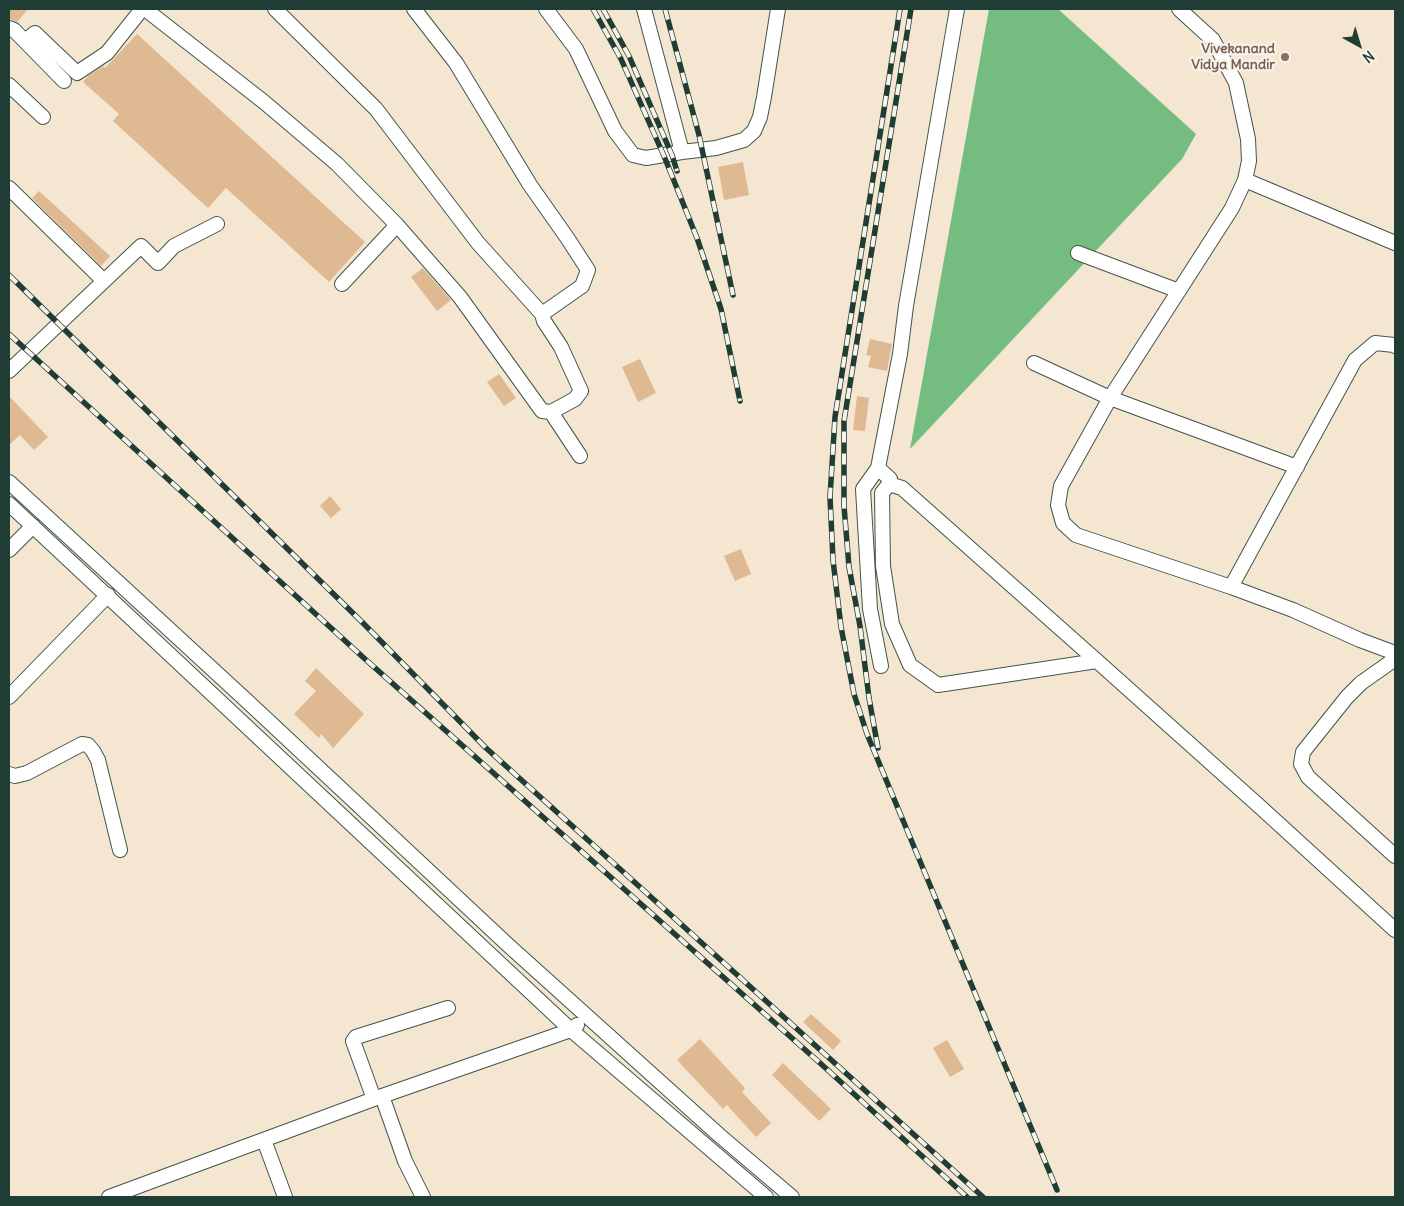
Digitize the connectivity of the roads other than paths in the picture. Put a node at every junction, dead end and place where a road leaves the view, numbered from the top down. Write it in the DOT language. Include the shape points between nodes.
graph roads {
  1 [pos="143,9"];
  2 [pos="274,9"];
  3 [pos="414,9"];
  4 [pos="546,9"];
  5 [pos="644,9"];
  6 [pos="778,9"];
  7 [pos="957,9"];
  8 [pos="1179,9"];
  9 [pos="9,28"];
  10 [pos="25,41"];
  11 [pos="64,80"];
  12 [pos="11,93"];
  13 [pos="43,117"];
  14 [pos="682,152"];
  15 [pos="1245,180"];
  16 [pos="9,188"];
  17 [pos="217,224"];
  18 [pos="397,225"];
  19 [pos="1395,243"];
  20 [pos="1078,253"];
  21 [pos="104,281"];
  22 [pos="342,284"];
  23 [pos="1179,291"];
  24 [pos="542,314"];
  25 [pos="1395,346"];
  26 [pos="1034,363"];
  27 [pos="9,372"];
  28 [pos="1110,398"];
  29 [pos="551,412"];
  30 [pos="580,456"];
  31 [pos="1297,467"];
  32 [pos="878,468"];
  33 [pos="9,482"];
  34 [pos="889,484"];
  35 [pos="9,504"];
  36 [pos="33,526"];
  37 [pos="9,550"];
  38 [pos="1231,586"];
  39 [pos="108,595"];
  40 [pos="1395,653"];
  41 [pos="1395,659"];
  42 [pos="1097,662"];
  43 [pos="880,666"];
  44 [pos="9,698"];
  45 [pos="9,774"];
  46 [pos="120,850"];
  47 [pos="1395,856"];
  48 [pos="1395,930"];
  49 [pos="448,1008"];
  50 [pos="587,1016"];
  51 [pos="571,1030"];
  52 [pos="378,1098"];
  53 [pos="264,1140"];
  54 [pos="109,1197"];
  55 [pos="285,1197"];
  56 [pos="423,1197"];
  57 [pos="766,1197"];
  58 [pos="792,1197"];
  1 -- 10 [label="street" via="107,53 78,72 35,33"];
  1 -- 18 [label="street" via="272,108 337,164"];
  2 -- 24 [label="street" via="376,109 478,243"];
  3 -- 24 [label="street" via="456,64 588,270 582,286"];
  4 -- 14 [label="street" via="576,49 615,131 633,155 646,158"];
  5 -- 14 [label="street"];
  6 -- 14 [label="street" via="764,97 754,131 744,140 716,148"];
  7 -- 32 [label="street"];
  8 -- 15 [label="street" via="1213,40 1236,82 1248,139 1249,161"];
  9 -- 10 [label="street"];
  10 -- 11 [label="street"];
  12 -- 13 [label="street"];
  15 -- 19 [label="street"];
  15 -- 23 [label="street" via="1232,208"];
  16 -- 21 [label="street"];
  17 -- 21 [label="street" via="174,246 158,262 141,246"];
  18 -- 22 [label="street"];
  18 -- 29 [label="street" via="460,297 542,411"];
  20 -- 23 [label="street"];
  21 -- 27 [label="street"];
  23 -- 28 [label="street"];
  24 -- 29 [label="street" via="582,391 575,399"];
  25 -- 31 [label="street" via="1375,343 1354,360"];
  26 -- 28 [label="street"];
  28 -- 31 [label="street"];
  28 -- 38 [label="street" via="1061,486 1058,505 1063,523 1076,535"];
  29 -- 30 [label="street"];
  31 -- 38 [label="street"];
  32 -- 34 [label="street" via="890,479"];
  32 -- 43 [label="street" via="863,489 870,609"];
  33 -- 50 [label="street"];
  34 -- 42 [label="street" via="902,488"];
  34 -- 42 [label="street" via="882,493 883,566 892,624 910,665 938,685"];
  35 -- 36 [label="street"];
  36 -- 37 [label="street"];
  36 -- 39 [label="street"];
  38 -- 40 [label="street"];
  39 -- 44 [label="street"];
  39 -- 51 [label="street"];
  41 -- 47 [label="street" via="1347,697 1302,752 1301,764 1308,777"];
  42 -- 48 [label="street"];
  45 -- 46 [label="street" via="27,773 82,744 88,745 98,760"];
  49 -- 52 [label="street" via="353,1040"];
  50 -- 51 [label="street"];
  50 -- 58 [label="street"];
  51 -- 52 [label="street"];
  51 -- 57 [label="street"];
  52 -- 53 [label="street"];
  52 -- 56 [label="street"];
  53 -- 54 [label="street"];
  53 -- 55 [label="street"];
}
